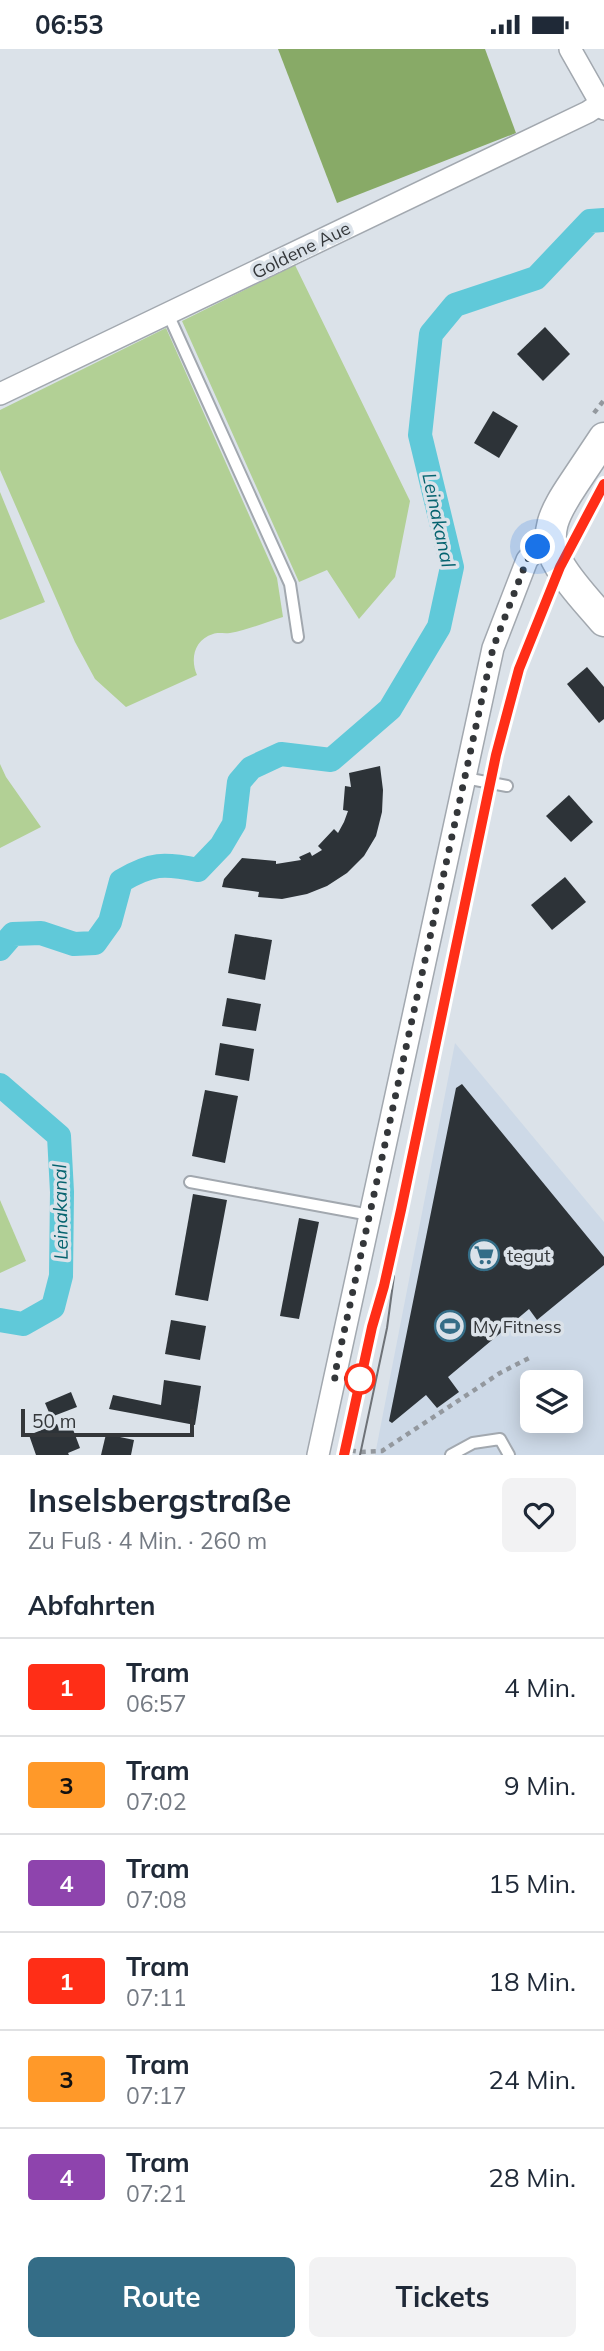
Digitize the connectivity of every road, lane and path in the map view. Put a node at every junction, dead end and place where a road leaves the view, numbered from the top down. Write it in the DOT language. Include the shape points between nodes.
graph roads {
  1 [pos="570,49"];
  2 [pos="602,106"];
  3 [pos="168,314"];
  4 [pos="0,394"];
  5 [pos="604,438"];
  6 [pos="549,534"];
  7 [pos="604,621"];
  8 [pos="298,637"];
  9 [pos="465,778"];
  10 [pos="507,786"];
  11 [pos="190,1182"];
  12 [pos="370,1215"];
  13 [pos="529,1357"];
  14 [pos="349,1450"];
  15 [pos="318,1455"];
  16 [pos="452,1455"];
  17 [pos="509,1455"];
  1 -- 2 [label="street"];
  2 -- 3 [label="street, Goldene Aue"];
  3 -- 4 [label="street, Goldene Aue"];
  3 -- 8 [label="lane" via="290,584"];
  5 -- 6 [label="main road" via="552,518"];
  6 -- 7 [label="main road" via="560,567"];
  6 -- 9 [label="street" via="527,560 493,648"];
  9 -- 10 [label="lane"];
  9 -- 12 [label="street"];
  11 -- 12 [label="lane"];
  12 -- 15 [label="street"];
  13 -- 14 [label="path" via="382,1451"];
  16 -- 17 [label="lane" via="473,1443 500,1439"];
}
